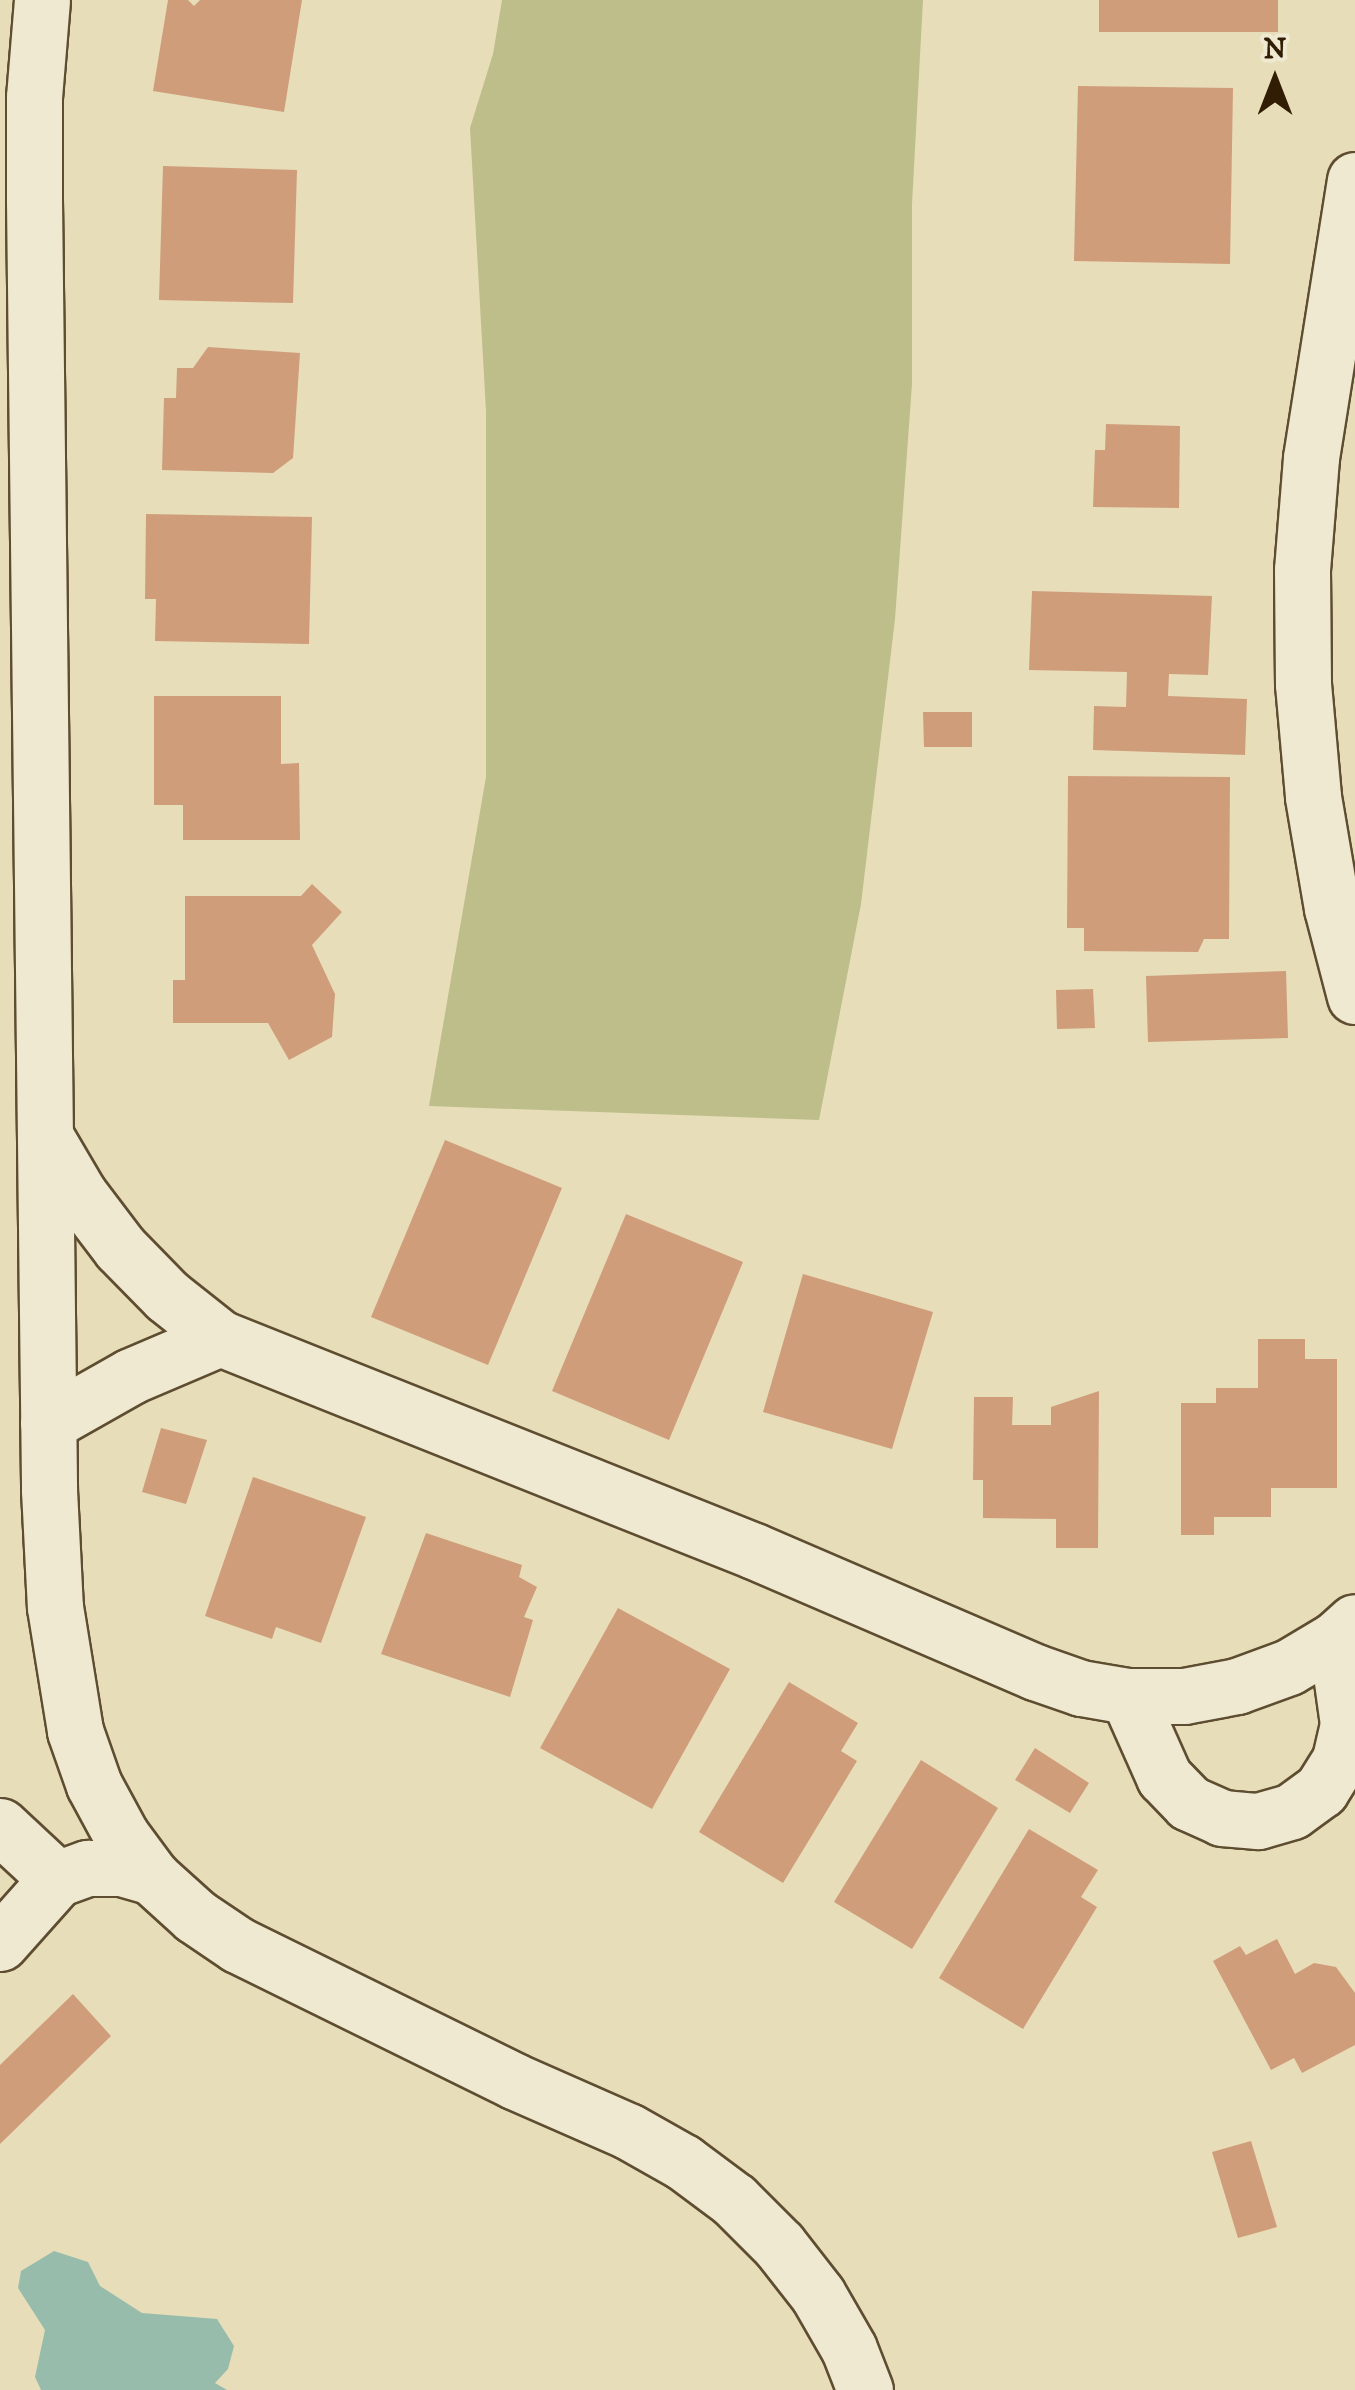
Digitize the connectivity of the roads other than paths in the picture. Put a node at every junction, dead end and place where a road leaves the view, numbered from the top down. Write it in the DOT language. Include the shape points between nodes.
graph roads {
  1 [pos="42,0"];
  2 [pos="1355,180"];
  3 [pos="1355,996"];
  4 [pos="45,1136"];
  5 [pos="220,1338"];
  6 [pos="48,1424"];
  7 [pos="1346,1631"];
  8 [pos="1128,1696"];
  9 [pos="0,1826"];
  10 [pos="152,1876"];
  11 [pos="57,1879"];
  12 [pos="0,1943"];
  13 [pos="865,2390"];
  1 -- 4 [label="street" via="34,200"];
  2 -- 3 [label="street" via="1311,458 1302,570 1313,797"];
  4 -- 5 [label="street" via="120,1248"];
  4 -- 6 [label="street"];
  5 -- 6 [label="street" via="131,1376"];
  5 -- 8 [label="street" via="754,1550 1036,1672"];
  6 -- 10 [label="street" via="55,1607 75,1732 94,1785"];
  7 -- 8 [label="street" via="1289,1667 1237,1686 1184,1696"];
  7 -- 8 [label="street" via="1348,1724 1340,1759 1321,1790 1292,1811 1258,1821 1222,1818 1189,1803 1164,1777"];
  9 -- 11 [label="street"];
  10 -- 11 [label="street" via="88,1868"];
  10 -- 13 [label="street" via="238,1944 683,2162 779,2244 818,2295"];
  11 -- 12 [label="street"];
}
